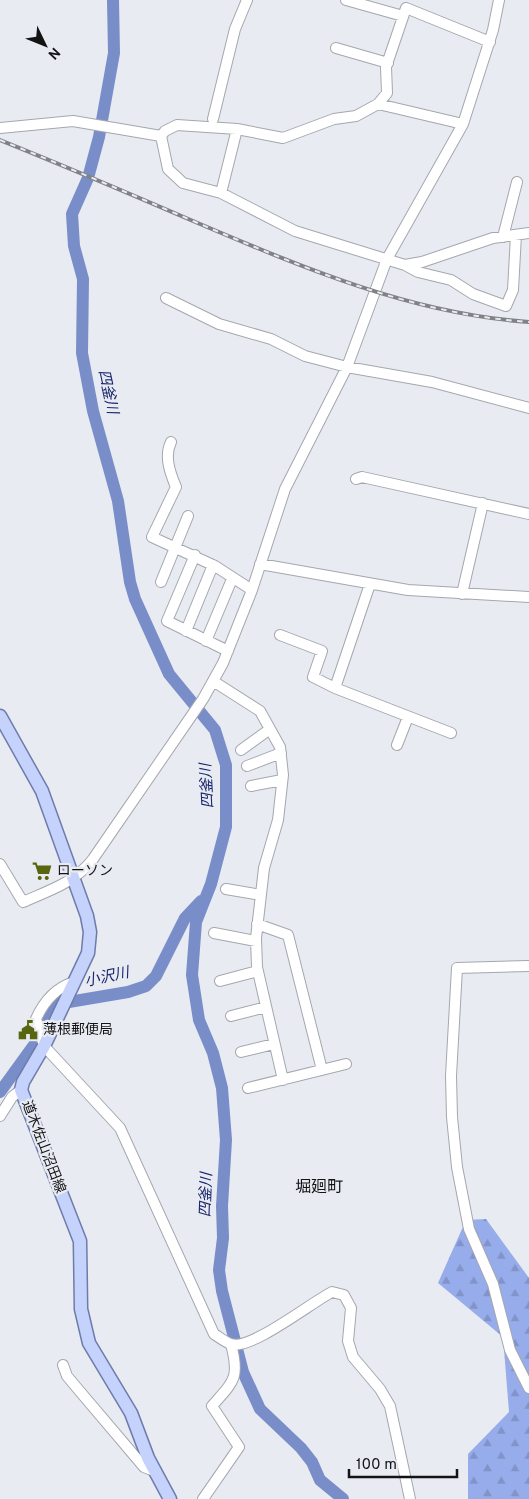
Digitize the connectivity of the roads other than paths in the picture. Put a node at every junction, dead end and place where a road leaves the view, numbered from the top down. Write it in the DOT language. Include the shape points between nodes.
graph roads {
  1 [pos="247,0"];
  2 [pos="346,0"];
  3 [pos="500,0"];
  4 [pos="406,8"];
  5 [pos="490,42"];
  6 [pos="336,48"];
  7 [pos="388,63"];
  8 [pos="378,104"];
  9 [pos="213,120"];
  10 [pos="463,124"];
  11 [pos="0,128"];
  12 [pos="237,129"];
  13 [pos="161,136"];
  14 [pos="517,182"];
  15 [pos="221,193"];
  16 [pos="529,233"];
  17 [pos="516,235"];
  18 [pos="503,237"];
  19 [pos="387,259"];
  20 [pos="405,265"];
  21 [pos="166,298"];
  22 [pos="347,366"];
  23 [pos="529,408"];
  24 [pos="172,442"];
  25 [pos="356,479"];
  26 [pos="483,503"];
  27 [pos="529,514"];
  28 [pos="188,516"];
  29 [pos="175,547"];
  30 [pos="194,555"];
  31 [pos="260,564"];
  32 [pos="213,565"];
  33 [pos="232,579"];
  34 [pos="161,582"];
  35 [pos="370,584"];
  36 [pos="252,590"];
  37 [pos="462,594"];
  38 [pos="529,597"];
  39 [pos="186,631"];
  40 [pos="280,635"];
  41 [pos="206,641"];
  42 [pos="228,651"];
  43 [pos="213,681"];
  44 [pos="335,688"];
  45 [pos="0,716"];
  46 [pos="408,717"];
  47 [pos="270,729"];
  48 [pos="451,733"];
  49 [pos="397,745"];
  50 [pos="241,750"];
  51 [pos="281,753"];
  52 [pos="247,766"];
  53 [pos="282,780"];
  54 [pos="251,786"];
  55 [pos="0,864"];
  56 [pos="74,879"];
  57 [pos="226,889"];
  58 [pos="261,895"];
  59 [pos="258,924"];
  60 [pos="214,933"];
  61 [pos="256,941"];
  62 [pos="529,966"];
  63 [pos="258,971"];
  64 [pos="220,981"];
  65 [pos="74,982"];
  66 [pos="266,1007"];
  67 [pos="231,1016"];
  68 [pos="44,1044"];
  69 [pos="274,1044"];
  70 [pos="241,1052"];
  71 [pos="346,1064"];
  72 [pos="322,1070"];
  73 [pos="283,1080"];
  74 [pos="248,1088"];
  75 [pos="21,1090"];
  76 [pos="0,1116"];
  77 [pos="231,1344"];
  78 [pos="63,1365"];
  79 [pos="529,1388"];
  80 [pos="154,1471"];
  81 [pos="170,1499"];
  82 [pos="203,1499"];
  83 [pos="410,1499"];
  1 -- 9 [label="street" via="235,29"];
  2 -- 4 [label="street"];
  3 -- 5 [label="street"];
  4 -- 5 [label="street"];
  4 -- 7 [label="street"];
  5 -- 10 [label="street"];
  6 -- 7 [label="street"];
  7 -- 8 [label="street" via="387,93"];
  8 -- 10 [label="street"];
  8 -- 12 [label="street" via="356,116 334,119 282,138"];
  10 -- 19 [label="street"];
  11 -- 13 [label="street" via="73,121"];
  12 -- 13 [label="street" via="177,125"];
  12 -- 15 [label="street"];
  13 -- 15 [label="street" via="168,169 183,183"];
  14 -- 18 [label="street"];
  15 -- 19 [label="street" via="295,231"];
  16 -- 17 [label="street"];
  17 -- 18 [label="street"];
  17 -- 20 [label="street" via="513,290 506,306 472,294 451,280 418,272"];
  18 -- 20 [label="street"];
  19 -- 20 [label="street"];
  19 -- 22 [label="street"];
  21 -- 22 [label="street" via="219,324 270,339 305,356"];
  22 -- 23 [label="street" via="432,382"];
  22 -- 31 [label="street" via="285,489"];
  24 -- 29 [label="street" via="168,448 169,472 176,487 152,537"];
  25 -- 26 [label="street" via="362,477"];
  26 -- 27 [label="street"];
  26 -- 37 [label="street"];
  28 -- 29 [label="street"];
  29 -- 30 [label="street"];
  29 -- 34 [label="street"];
  30 -- 32 [label="street"];
  30 -- 39 [label="street" via="166,621"];
  31 -- 35 [label="street"];
  31 -- 36 [label="street"];
  32 -- 33 [label="street"];
  32 -- 39 [label="street"];
  33 -- 36 [label="street"];
  33 -- 41 [label="street"];
  35 -- 37 [label="street"];
  35 -- 44 [label="street"];
  36 -- 42 [label="street"];
  37 -- 38 [label="street"];
  39 -- 41 [label="street"];
  40 -- 44 [label="street" via="322,651 312,677"];
  41 -- 42 [label="street"];
  42 -- 43 [label="street"];
  43 -- 47 [label="street" via="260,711"];
  43 -- 56 [label="street" via="90,864"];
  44 -- 46 [label="street"];
  45 -- 56 [label="main road, 道木佐山沼田線" via="42,791"];
  46 -- 48 [label="street"];
  46 -- 49 [label="street"];
  47 -- 50 [label="street"];
  47 -- 51 [label="street"];
  51 -- 52 [label="street"];
  51 -- 53 [label="street"];
  53 -- 54 [label="street"];
  53 -- 58 [label="street" via="278,820 264,868"];
  55 -- 56 [label="street" via="22,902"];
  56 -- 65 [label="main road, 道木佐山沼田線" via="90,932 88,954"];
  57 -- 58 [label="street"];
  58 -- 59 [label="street"];
  59 -- 61 [label="street"];
  59 -- 72 [label="street" via="288,935"];
  60 -- 61 [label="street"];
  61 -- 63 [label="street"];
  62 -- 79 [label="street" via="457,968 451,1076 457,1167 468,1229 493,1284 510,1350"];
  63 -- 64 [label="street"];
  63 -- 66 [label="street"];
  65 -- 68 [label="main road, 道木佐山沼田線"];
  65 -- 68 [label="street" via="58,990 41,1007 36,1019"];
  66 -- 67 [label="street"];
  66 -- 69 [label="street"];
  68 -- 75 [label="main road, 道木佐山沼田線"];
  68 -- 77 [label="street" via="120,1128 214,1334"];
  69 -- 70 [label="street"];
  69 -- 73 [label="street"];
  71 -- 72 [label="street"];
  72 -- 73 [label="street"];
  73 -- 74 [label="street"];
  75 -- 76 [label="street" via="12,1097"];
  75 -- 80 [label="main road, 道木佐山沼田線" via="80,1241 81,1309 89,1343 130,1413"];
  77 -- 82 [label="street" via="237,1366 233,1379 212,1406 239,1447"];
  77 -- 83 [label="street" via="241,1345 261,1336 332,1292 344,1295 351,1308 348,1341 352,1357 380,1388 390,1406"];
  78 -- 80 [label="street" via="67,1376 130,1451 144,1467"];
  80 -- 81 [label="main road, 道木佐山沼田線"];
}
